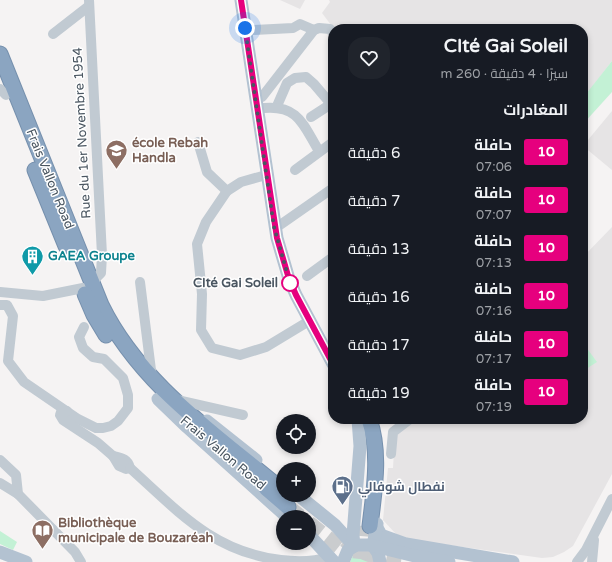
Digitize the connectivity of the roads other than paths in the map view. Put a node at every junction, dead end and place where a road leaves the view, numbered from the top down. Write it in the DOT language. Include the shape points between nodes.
graph roads {
  1 [pos="241,0"];
  2 [pos="249,0"];
  3 [pos="89,3"];
  4 [pos="328,29"];
  5 [pos="254,30"];
  6 [pos="314,30"];
  7 [pos="53,34"];
  8 [pos="0,54"];
  9 [pos="0,80"];
  10 [pos="3,92"];
  11 [pos="328,100"];
  12 [pos="263,102"];
  13 [pos="277,106"];
  14 [pos="328,106"];
  15 [pos="311,117"];
  16 [pos="198,142"];
  17 [pos="328,145"];
  18 [pos="319,151"];
  19 [pos="295,170"];
  20 [pos="266,175"];
  21 [pos="226,191"];
  22 [pos="328,191"];
  23 [pos="280,225"];
  24 [pos="328,261"];
  25 [pos="307,276"];
  26 [pos="140,282"];
  27 [pos="88,287"];
  28 [pos="0,292"];
  29 [pos="0,304"];
  30 [pos="309,321"];
  31 [pos="84,327"];
  32 [pos="328,340"];
  33 [pos="328,355"];
  34 [pos="152,379"];
  35 [pos="162,395"];
  36 [pos="177,400"];
  37 [pos="67,411"];
  38 [pos="243,414"];
  39 [pos="358,424"];
  40 [pos="364,424"];
  41 [pos="370,424"];
  42 [pos="374,424"];
  43 [pos="403,424"];
  44 [pos="391,454"];
  45 [pos="0,460"];
  46 [pos="276,477"];
  47 [pos="0,483"];
  48 [pos="276,489"];
  49 [pos="276,491"];
  50 [pos="18,494"];
  51 [pos="292,502"];
  52 [pos="611,503"];
  53 [pos="356,510"];
  54 [pos="603,516"];
  55 [pos="335,525"];
  56 [pos="370,526"];
  57 [pos="594,533"];
  58 [pos="316,543"];
  59 [pos="354,546"];
  60 [pos="374,546"];
  61 [pos="0,552"];
  62 [pos="331,560"];
  63 [pos="26,562"];
  64 [pos="81,562"];
  65 [pos="343,562"];
  66 [pos="380,562"];
  67 [pos="449,562"];
  68 [pos="513,562"];
  69 [pos="569,562"];
  70 [pos="577,562"];
  71 [pos="592,562"];
  1 -- 20 [label="main road"];
  2 -- 5 [label="main road"];
  3 -- 7 [label="street"];
  3 -- 27 [label="street, Rue du 1er Novembre 1954" via="102,254 101,273"];
  4 -- 6 [label="street"];
  5 -- 6 [label="street" via="293,28 300,24"];
  5 -- 12 [label="main road"];
  6 -- 12 [label="street"];
  8 -- 27 [label="highway, Frais Vallon Road"];
  9 -- 10 [label="highway, Frais Vallon Road"];
  10 -- 27 [label="highway, Frais Vallon Road"];
  11 -- 13 [label="street" via="306,77 286,83"];
  12 -- 13 [label="street"];
  12 -- 23 [label="main road"];
  13 -- 18 [label="street" via="295,114"];
  14 -- 15 [label="street"];
  16 -- 21 [label="street" via="207,172"];
  17 -- 18 [label="street"];
  18 -- 19 [label="street"];
  20 -- 21 [label="street" via="241,182"];
  20 -- 30 [label="main road" via="274,227 283,261"];
  21 -- 30 [label="street" via="206,222 197,244 202,294 201,330 212,348 240,355 266,347"];
  22 -- 23 [label="street"];
  23 -- 32 [label="main road" via="298,282"];
  24 -- 25 [label="street"];
  26 -- 34 [label="street"];
  27 -- 28 [label="street" via="43,296"];
  27 -- 34 [label="highway, Frais Vallon Road" via="114,330"];
  27 -- 35 [label="highway, Frais Vallon Road" via="94,315 108,340 132,371"];
  29 -- 37 [label="street" via="7,305 13,316 8,361 24,382"];
  30 -- 33 [label="main road"];
  31 -- 37 [label="street" via="79,336 83,348 93,357 104,359 123,378 128,395 128,408 118,421 103,428 89,426"];
  34 -- 35 [label="highway, Frais Vallon Road"];
  35 -- 36 [label="main road"];
  35 -- 48 [label="highway, Frais Vallon Road"];
  35 -- 49 [label="main road" via="187,427"];
  36 -- 38 [label="street"];
  36 -- 46 [label="main road" via="226,434"];
  37 -- 62 [label="street" via="61,412 63,420 98,443 113,456 119,466 130,468 207,535 250,554 274,559"];
  39 -- 53 [label="main road" via="360,446"];
  40 -- 56 [label="highway" via="367,434"];
  41 -- 56 [label="highway" via="375,460"];
  42 -- 56 [label="main road" via="380,443 382,470"];
  43 -- 44 [label="street" via="393,432"];
  45 -- 50 [label="street" via="16,475"];
  47 -- 50 [label="street"];
  50 -- 64 [label="street" via="75,552"];
  51 -- 55 [label="main road"];
  52 -- 54 [label="street"];
  53 -- 55 [label="main road" via="348,523"];
  53 -- 59 [label="main road"];
  54 -- 57 [label="street"];
  54 -- 71 [label="street" via="593,545"];
  55 -- 59 [label="main road"];
  56 -- 60 [label="main road"];
  56 -- 68 [label="main road" via="381,535 401,543"];
  57 -- 69 [label="street" via="581,553"];
  57 -- 70 [label="street"];
  58 -- 62 [label="main road"];
  59 -- 60 [label="main road"];
  59 -- 65 [label="main road" via="347,552"];
  60 -- 66 [label="main road"];
  60 -- 67 [label="main road"];
  61 -- 63 [label="main road"];
}
